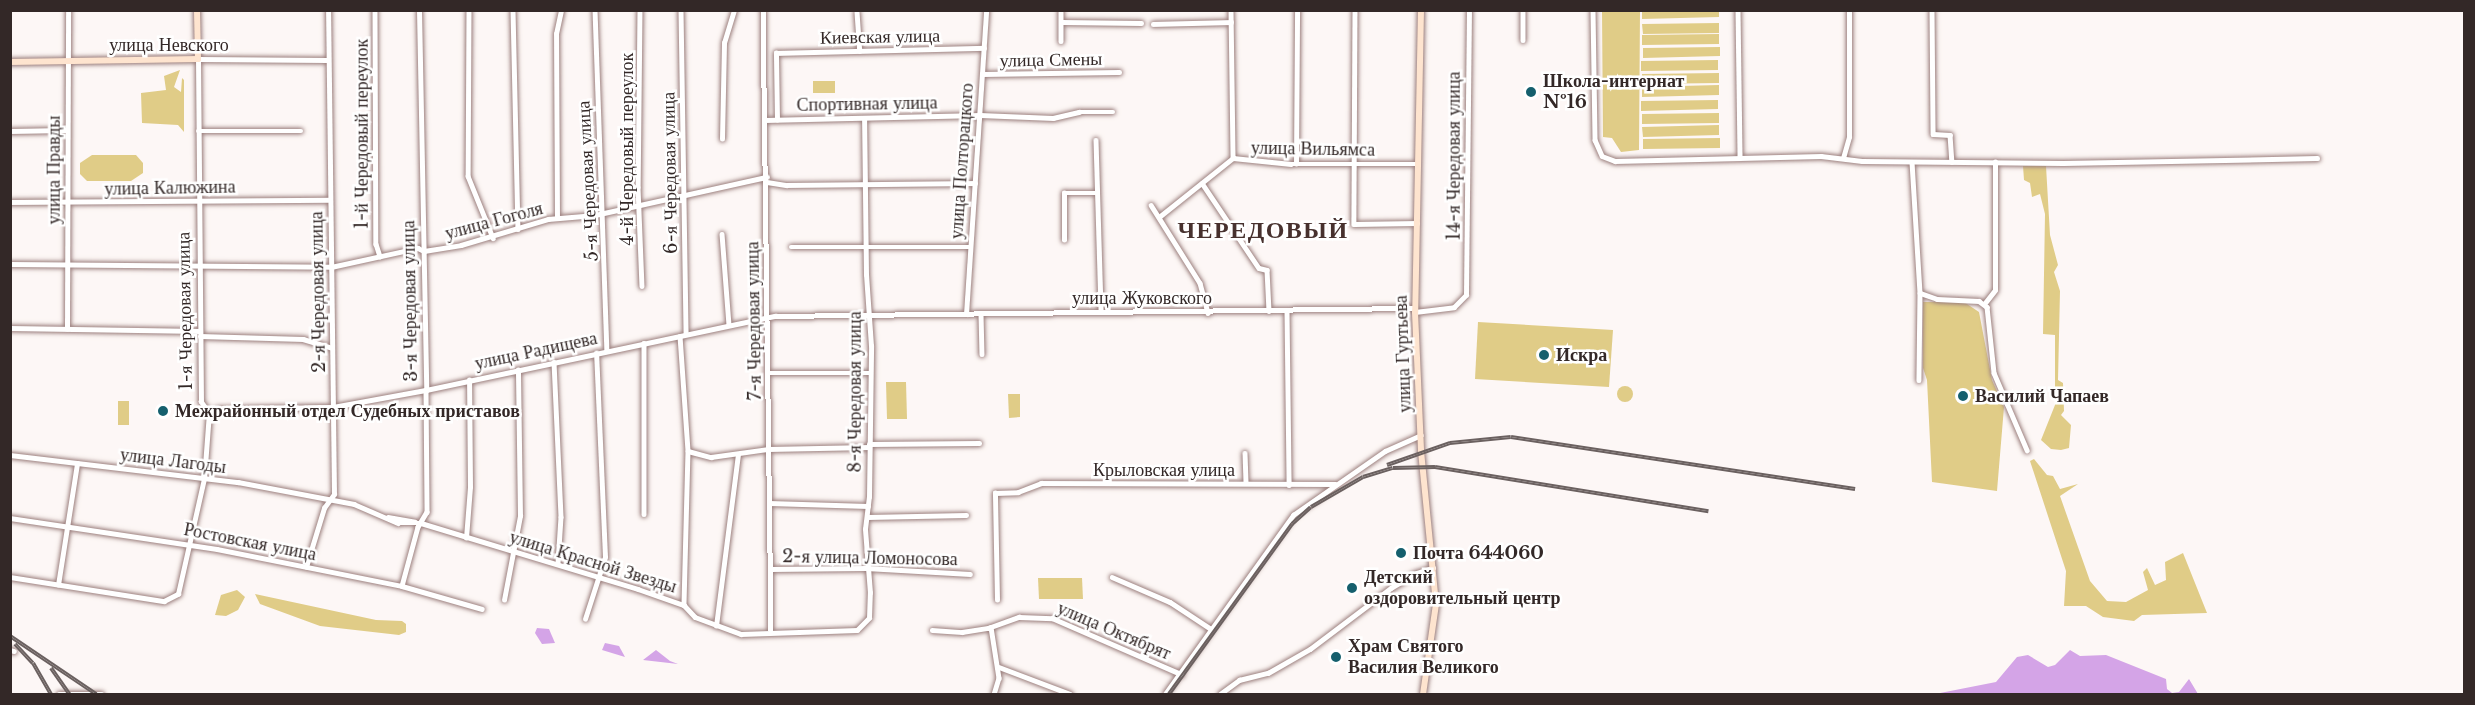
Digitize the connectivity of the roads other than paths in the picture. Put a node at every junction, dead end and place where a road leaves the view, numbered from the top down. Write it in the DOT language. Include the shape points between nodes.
graph roads {
  1 [pos="68,10"];
  2 [pos="197,10"];
  3 [pos="328,10"];
  4 [pos="375,10"];
  5 [pos="418,10"];
  6 [pos="469,10"];
  7 [pos="513,10"];
  8 [pos="561,10"];
  9 [pos="595,10"];
  10 [pos="640,10"];
  11 [pos="681,10"];
  12 [pos="734,10"];
  13 [pos="763,10"];
  14 [pos="986,10"];
  15 [pos="1061,10"];
  16 [pos="1232,10"];
  17 [pos="1297,10"];
  18 [pos="1355,10"];
  19 [pos="1421,10"];
  20 [pos="1469,10"];
  21 [pos="1523,10"];
  22 [pos="1593,10"];
  23 [pos="1738,10"];
  24 [pos="1849,10"];
  25 [pos="1932,10"];
  26 [pos="857,12"];
  27 [pos="1062,22"];
  28 [pos="1231,22"];
  29 [pos="1141,23"];
  30 [pos="1153,24"];
  31 [pos="1523,40"];
  32 [pos="1061,41"];
  33 [pos="984,48"];
  34 [pos="860,51"];
  35 [pos="198,59"];
  36 [pos="327,60"];
  37 [pos="68,61"];
  38 [pos="10,63"];
  39 [pos="1119,72"];
  40 [pos="982,74"];
  41 [pos="1113,112"];
  42 [pos="980,115"];
  43 [pos="864,119"];
  44 [pos="765,120"];
  45 [pos="777,120"];
  46 [pos="65,130"];
  47 [pos="198,131"];
  48 [pos="301,131"];
  49 [pos="10,132"];
  50 [pos="722,140"];
  51 [pos="1096,140"];
  52 [pos="1740,158"];
  53 [pos="1843,158"];
  54 [pos="2318,158"];
  55 [pos="1233,159"];
  56 [pos="1912,162"];
  57 [pos="1952,162"];
  58 [pos="1995,162"];
  59 [pos="1296,164"];
  60 [pos="1354,164"];
  61 [pos="1418,164"];
  62 [pos="767,179"];
  63 [pos="864,183"];
  64 [pos="975,183"];
  65 [pos="1202,183"];
  66 [pos="1097,193"];
  67 [pos="683,198"];
  68 [pos="330,200"];
  69 [pos="199,201"];
  70 [pos="10,202"];
  71 [pos="69,202"];
  72 [pos="639,203"];
  73 [pos="1150,205"];
  74 [pos="603,211"];
  75 [pos="1159,217"];
  76 [pos="557,218"];
  77 [pos="1417,223"];
  78 [pos="518,230"];
  79 [pos="723,234"];
  80 [pos="493,238"];
  81 [pos="1064,240"];
  82 [pos="866,246"];
  83 [pos="791,247"];
  84 [pos="971,247"];
  85 [pos="424,251"];
  86 [pos="380,256"];
  87 [pos="10,264"];
  88 [pos="68,264"];
  89 [pos="200,266"];
  90 [pos="331,267"];
  91 [pos="642,286"];
  92 [pos="1920,293"];
  93 [pos="1462,302"];
  94 [pos="1984,303"];
  95 [pos="1415,310"];
  96 [pos="1269,311"];
  97 [pos="1287,311"];
  98 [pos="1101,312"];
  99 [pos="869,313"];
  100 [pos="1208,313"];
  101 [pos="966,314"];
  102 [pos="981,314"];
  103 [pos="767,317"];
  104 [pos="729,325"];
  105 [pos="10,328"];
  106 [pos="68,329"];
  107 [pos="200,334"];
  108 [pos="683,335"];
  109 [pos="644,343"];
  110 [pos="332,348"];
  111 [pos="607,351"];
  112 [pos="596,353"];
  113 [pos="982,354"];
  114 [pos="554,362"];
  115 [pos="518,370"];
  116 [pos="768,373"];
  117 [pos="869,373"];
  118 [pos="1919,380"];
  119 [pos="469,381"];
  120 [pos="426,390"];
  121 [pos="333,407"];
  122 [pos="209,413"];
  123 [pos="1420,435"];
  124 [pos="979,443"];
  125 [pos="869,446"];
  126 [pos="768,449"];
  127 [pos="2027,450"];
  128 [pos="688,451"];
  129 [pos="1245,453"];
  130 [pos="10,455"];
  131 [pos="738,455"];
  132 [pos="77,463"];
  133 [pos="204,479"];
  134 [pos="1245,483"];
  135 [pos="1335,484"];
  136 [pos="1289,485"];
  137 [pos="331,501"];
  138 [pos="769,503"];
  139 [pos="868,506"];
  140 [pos="644,514"];
  141 [pos="966,514"];
  142 [pos="867,517"];
  143 [pos="10,519"];
  144 [pos="419,523"];
  145 [pos="67,527"];
  146 [pos="465,538"];
  147 [pos="189,544"];
  148 [pos="515,551"];
  149 [pos="558,564"];
  150 [pos="306,567"];
  151 [pos="866,568"];
  152 [pos="1433,568"];
  153 [pos="770,569"];
  154 [pos="970,574"];
  155 [pos="10,577"];
  156 [pos="1112,577"];
  157 [pos="600,578"];
  158 [pos="58,585"];
  159 [pos="402,586"];
  160 [pos="504,600"];
  161 [pos="997,600"];
  162 [pos="684,605"];
  163 [pos="482,609"];
  164 [pos="585,619"];
  165 [pos="716,626"];
  166 [pos="863,627"];
  167 [pos="991,627"];
  168 [pos="1211,629"];
  169 [pos="932,630"];
  170 [pos="771,632"];
  171 [pos="999,667"];
  172 [pos="1181,674"];
  173 [pos="59,694"];
  174 [pos="102,694"];
  175 [pos="994,694"];
  176 [pos="1070,694"];
  177 [pos="1165,694"];
  178 [pos="1220,694"];
  179 [pos="1423,694"];
  1 -- 37 [label="street, улица Правды"];
  2 -- 35 [label="main road, 1-я Чередовая улица"];
  3 -- 36 [label="street, 2-я Чередовая улица"];
  4 -- 86 [label="street, 1-й Чередовый переулок" via="376,244"];
  5 -- 85 [label="street, 3-я Чередовая улица"];
  6 -- 80 [label="street" via="468,177"];
  7 -- 78 [label="street"];
  8 -- 76 [label="street" via="556,34"];
  9 -- 74 [label="street, 5-я Чередовая улица" via="599,192"];
  10 -- 72 [label="street, 4-й Чередовый переулок"];
  11 -- 67 [label="street, 6-я Чередовая улица"];
  12 -- 50 [label="street" via="724,43"];
  13 -- 44 [label="street, 7-я Чередовая улица"];
  14 -- 33 [label="street, улица Полторацкого"];
  15 -- 27 [label="street"];
  16 -- 28 [label="street"];
  17 -- 59 [label="street"];
  18 -- 60 [label="street"];
  19 -- 61 [label="main road, улица Гуртьева"];
  20 -- 93 [label="street, 14-я Чередовая улица" via="1464,206 1468,237"];
  21 -- 31 [label="street"];
  22 -- 52 [label="street" via="1595,140 1602,156 1638,162"];
  23 -- 52 [label="street"];
  24 -- 53 [label="street" via="1849,136"];
  25 -- 57 [label="street" via="1933,134 1950,135"];
  26 -- 34 [label="street"];
  27 -- 29 [label="street"];
  27 -- 32 [label="street"];
  28 -- 30 [label="street"];
  28 -- 55 [label="street"];
  33 -- 34 [label="street, Киевская улица"];
  33 -- 40 [label="street, улица Полторацкого"];
  34 -- 45 [label="street, Киевская улица" via="776,52"];
  35 -- 36 [label="street, улица Невского"];
  35 -- 37 [label="main road, улица Невского"];
  35 -- 47 [label="street, 1-я Чередовая улица"];
  36 -- 68 [label="street, 2-я Чередовая улица"];
  37 -- 38 [label="main road, улица Невского"];
  37 -- 46 [label="street, улица Правды"];
  39 -- 40 [label="street, улица Смены"];
  40 -- 42 [label="street, улица Полторацкого"];
  41 -- 42 [label="street, Спортивная улица" via="1079,112 1053,118"];
  42 -- 43 [label="street, Спортивная улица"];
  42 -- 64 [label="street, улица Полторацкого"];
  43 -- 45 [label="street, Спортивная улица"];
  43 -- 63 [label="street, 8-я Чередовая улица"];
  44 -- 45 [label="street, Спортивная улица"];
  44 -- 62 [label="street, 7-я Чередовая улица"];
  46 -- 49 [label="street"];
  46 -- 71 [label="street, улица Правды"];
  47 -- 48 [label="street"];
  47 -- 69 [label="street, 1-я Чередовая улица"];
  51 -- 66 [label="street"];
  52 -- 53 [label="street"];
  53 -- 56 [label="street"];
  54 -- 58 [label="street"];
  55 -- 59 [label="street, улица Вильямса"];
  55 -- 65 [label="street, улица Вильямса"];
  56 -- 57 [label="street"];
  56 -- 92 [label="street"];
  57 -- 58 [label="street"];
  58 -- 94 [label="street" via="1995,290"];
  59 -- 60 [label="street, улица Вильямса"];
  60 -- 61 [label="street, улица Вильямса"];
  60 -- 77 [label="street" via="1354,224"];
  61 -- 77 [label="main road, улица Гуртьева"];
  62 -- 63 [label="street, улица Гоголя" via="787,186"];
  62 -- 67 [label="street, улица Гоголя"];
  62 -- 103 [label="street, 7-я Чередовая улица"];
  63 -- 64 [label="street, улица Гоголя"];
  63 -- 82 [label="street, 8-я Чередовая улица"];
  64 -- 84 [label="street, улица Полторацкого"];
  65 -- 75 [label="street, улица Вильямса"];
  65 -- 96 [label="street" via="1259,268 1268,270"];
  66 -- 81 [label="street" via="1064,193"];
  66 -- 98 [label="street"];
  67 -- 72 [label="street, улица Гоголя"];
  67 -- 108 [label="street, 6-я Чередовая улица"];
  68 -- 69 [label="street, улица Калюжина"];
  68 -- 90 [label="street, 2-я Чередовая улица"];
  69 -- 71 [label="street, улица Калюжина"];
  69 -- 89 [label="street, 1-я Чередовая улица"];
  70 -- 71 [label="street, улица Калюжина"];
  71 -- 88 [label="street, улица Правды"];
  72 -- 74 [label="street, улица Гоголя"];
  72 -- 91 [label="street, 4-й Чередовый переулок"];
  73 -- 75 [label="street"];
  74 -- 76 [label="street, улица Гоголя"];
  74 -- 111 [label="street, 5-я Чередовая улица"];
  75 -- 100 [label="street" via="1200,283"];
  76 -- 78 [label="street, улица Гоголя"];
  77 -- 95 [label="main road, улица Гуртьева"];
  78 -- 80 [label="street, улица Гоголя"];
  79 -- 104 [label="street"];
  80 -- 85 [label="street, улица Гоголя"];
  82 -- 83 [label="street"];
  82 -- 84 [label="street"];
  82 -- 99 [label="street, 8-я Чередовая улица"];
  84 -- 101 [label="street, улица Полторацкого"];
  85 -- 86 [label="street, улица Гоголя" via="418,248"];
  85 -- 120 [label="street, 3-я Чередовая улица"];
  86 -- 90 [label="street, улица Гоголя"];
  87 -- 88 [label="street, улица Гоголя"];
  88 -- 89 [label="street, улица Гоголя"];
  88 -- 106 [label="street, улица Правды"];
  89 -- 90 [label="street, улица Гоголя"];
  89 -- 107 [label="street, 1-я Чередовая улица"];
  90 -- 110 [label="street, 2-я Чередовая улица"];
  92 -- 94 [label="street" via="1937,300"];
  92 -- 118 [label="street"];
  93 -- 95 [label="street, улица Жуковского" via="1438,311"];
  94 -- 127 [label="street" via="1994,373"];
  95 -- 97 [label="street, улица Жуковского"];
  95 -- 123 [label="main road, улица Гуртьева"];
  96 -- 97 [label="street, улица Жуковского"];
  96 -- 100 [label="street, улица Жуковского"];
  97 -- 136 [label="street"];
  98 -- 100 [label="street, улица Жуковского"];
  98 -- 102 [label="street, улица Жуковского"];
  99 -- 101 [label="street, улица Жуковского"];
  99 -- 103 [label="street, улица Радищева"];
  99 -- 117 [label="street, 8-я Чередовая улица"];
  101 -- 102 [label="street, улица Жуковского"];
  102 -- 113 [label="street"];
  103 -- 104 [label="street, улица Радищева"];
  103 -- 116 [label="street, 7-я Чередовая улица"];
  104 -- 108 [label="street, улица Радищева"];
  105 -- 106 [label="street"];
  106 -- 107 [label="street"];
  107 -- 110 [label="street" via="303,339"];
  107 -- 122 [label="street, 1-я Чередовая улица" via="201,402"];
  108 -- 109 [label="street, улица Радищева"];
  108 -- 128 [label="street, 6-я Чередовая улица"];
  109 -- 111 [label="street, улица Радищева"];
  109 -- 140 [label="street"];
  110 -- 121 [label="street, 2-я Чередовая улица"];
  111 -- 112 [label="street, улица Радищева"];
  112 -- 114 [label="street, улица Радищева"];
  112 -- 157 [label="street" via="605,557"];
  114 -- 115 [label="street, улица Радищева"];
  114 -- 149 [label="street" via="561,518"];
  115 -- 119 [label="street, улица Радищева"];
  115 -- 148 [label="street" via="520,516"];
  116 -- 117 [label="street"];
  116 -- 126 [label="street, 7-я Чередовая улица"];
  117 -- 125 [label="street, 8-я Чередовая улица"];
  119 -- 120 [label="street, улица Радищева"];
  119 -- 146 [label="street" via="470,487"];
  120 -- 121 [label="street, улица Радищева"];
  120 -- 144 [label="street, 3-я Чередовая улица" via="427,512"];
  121 -- 122 [label="street, улица Радищева" via="218,409"];
  121 -- 137 [label="street, 2-я Чередовая улица"];
  122 -- 133 [label="street, 1-я Чередовая улица"];
  123 -- 135 [label="street" via="1402,441"];
  123 -- 152 [label="main road, улица Гуртьева"];
  124 -- 125 [label="street"];
  125 -- 126 [label="street"];
  125 -- 139 [label="street, 8-я Чередовая улица"];
  126 -- 131 [label="street"];
  126 -- 138 [label="street, 7-я Чередовая улица"];
  128 -- 131 [label="street" via="711,457"];
  128 -- 162 [label="street, 6-я Чередовая улица"];
  129 -- 134 [label="street"];
  130 -- 132 [label="street, улица Лагоды"];
  131 -- 165 [label="street"];
  132 -- 133 [label="street, улица Лагоды"];
  132 -- 145 [label="street"];
  133 -- 137 [label="street, улица Лагоды" via="249,483"];
  133 -- 147 [label="street, 1-я Чередовая улица"];
  134 -- 136 [label="street, Крыловская улица"];
  134 -- 161 [label="street, Крыловская улица" via="1041,483 1018,492 995,493"];
  135 -- 136 [label="street, Крыловская улица"];
  135 -- 168 [label="street" via="1286,522"];
  137 -- 144 [label="street, улица Красной Звезды" via="402,524"];
  137 -- 150 [label="street, 2-я Чередовая улица" via="324,508"];
  138 -- 139 [label="street"];
  138 -- 153 [label="street, 7-я Чередовая улица"];
  139 -- 142 [label="street, 8-я Чередовая улица"];
  141 -- 142 [label="street"];
  142 -- 151 [label="street, 8-я Чередовая улица"];
  143 -- 145 [label="street, Ростовская улица"];
  144 -- 146 [label="street, улица Красной Звезды"];
  144 -- 159 [label="street, 3-я Чередовая улица"];
  145 -- 147 [label="street, Ростовская улица"];
  145 -- 158 [label="street"];
  146 -- 148 [label="street, улица Красной Звезды"];
  147 -- 150 [label="street, Ростовская улица"];
  147 -- 158 [label="street, 1-я Чередовая улица" via="178,594 170,601"];
  148 -- 149 [label="street, улица Красной Звезды"];
  148 -- 160 [label="street"];
  149 -- 157 [label="street, улица Красной Звезды"];
  150 -- 159 [label="street, Ростовская улица"];
  151 -- 153 [label="street, 2-я улица Ломоносова"];
  151 -- 154 [label="street, 2-я улица Ломоносова"];
  151 -- 166 [label="street, 8-я Чередовая улица" via="869,618"];
  152 -- 178 [label="street" via="1414,573 1391,588 1310,649 1268,673 1239,680"];
  152 -- 179 [label="main road, улица Гуртьева" via="1436,619"];
  153 -- 170 [label="street, 7-я Чередовая улица"];
  155 -- 158 [label="street"];
  156 -- 168 [label="street" via="1170,602"];
  157 -- 162 [label="street, улица Красной Звезды"];
  157 -- 164 [label="street"];
  159 -- 163 [label="street, Ростовская улица"];
  162 -- 165 [label="street, улица Красной Звезды" via="690,613"];
  165 -- 170 [label="street, улица Красной Звезды" via="741,634"];
  166 -- 170 [label="street, улица Красной Звезды" via="851,632"];
  167 -- 169 [label="street, улица Октябрят" via="962,632"];
  167 -- 171 [label="street" via="993,656"];
  167 -- 172 [label="street, улица Октябрят" via="1020,617 1052,618"];
  168 -- 172 [label="street"];
  171 -- 175 [label="street"];
  171 -- 176 [label="street"];
  172 -- 177 [label="street"];
  173 -- 174 [label="street"];
}
